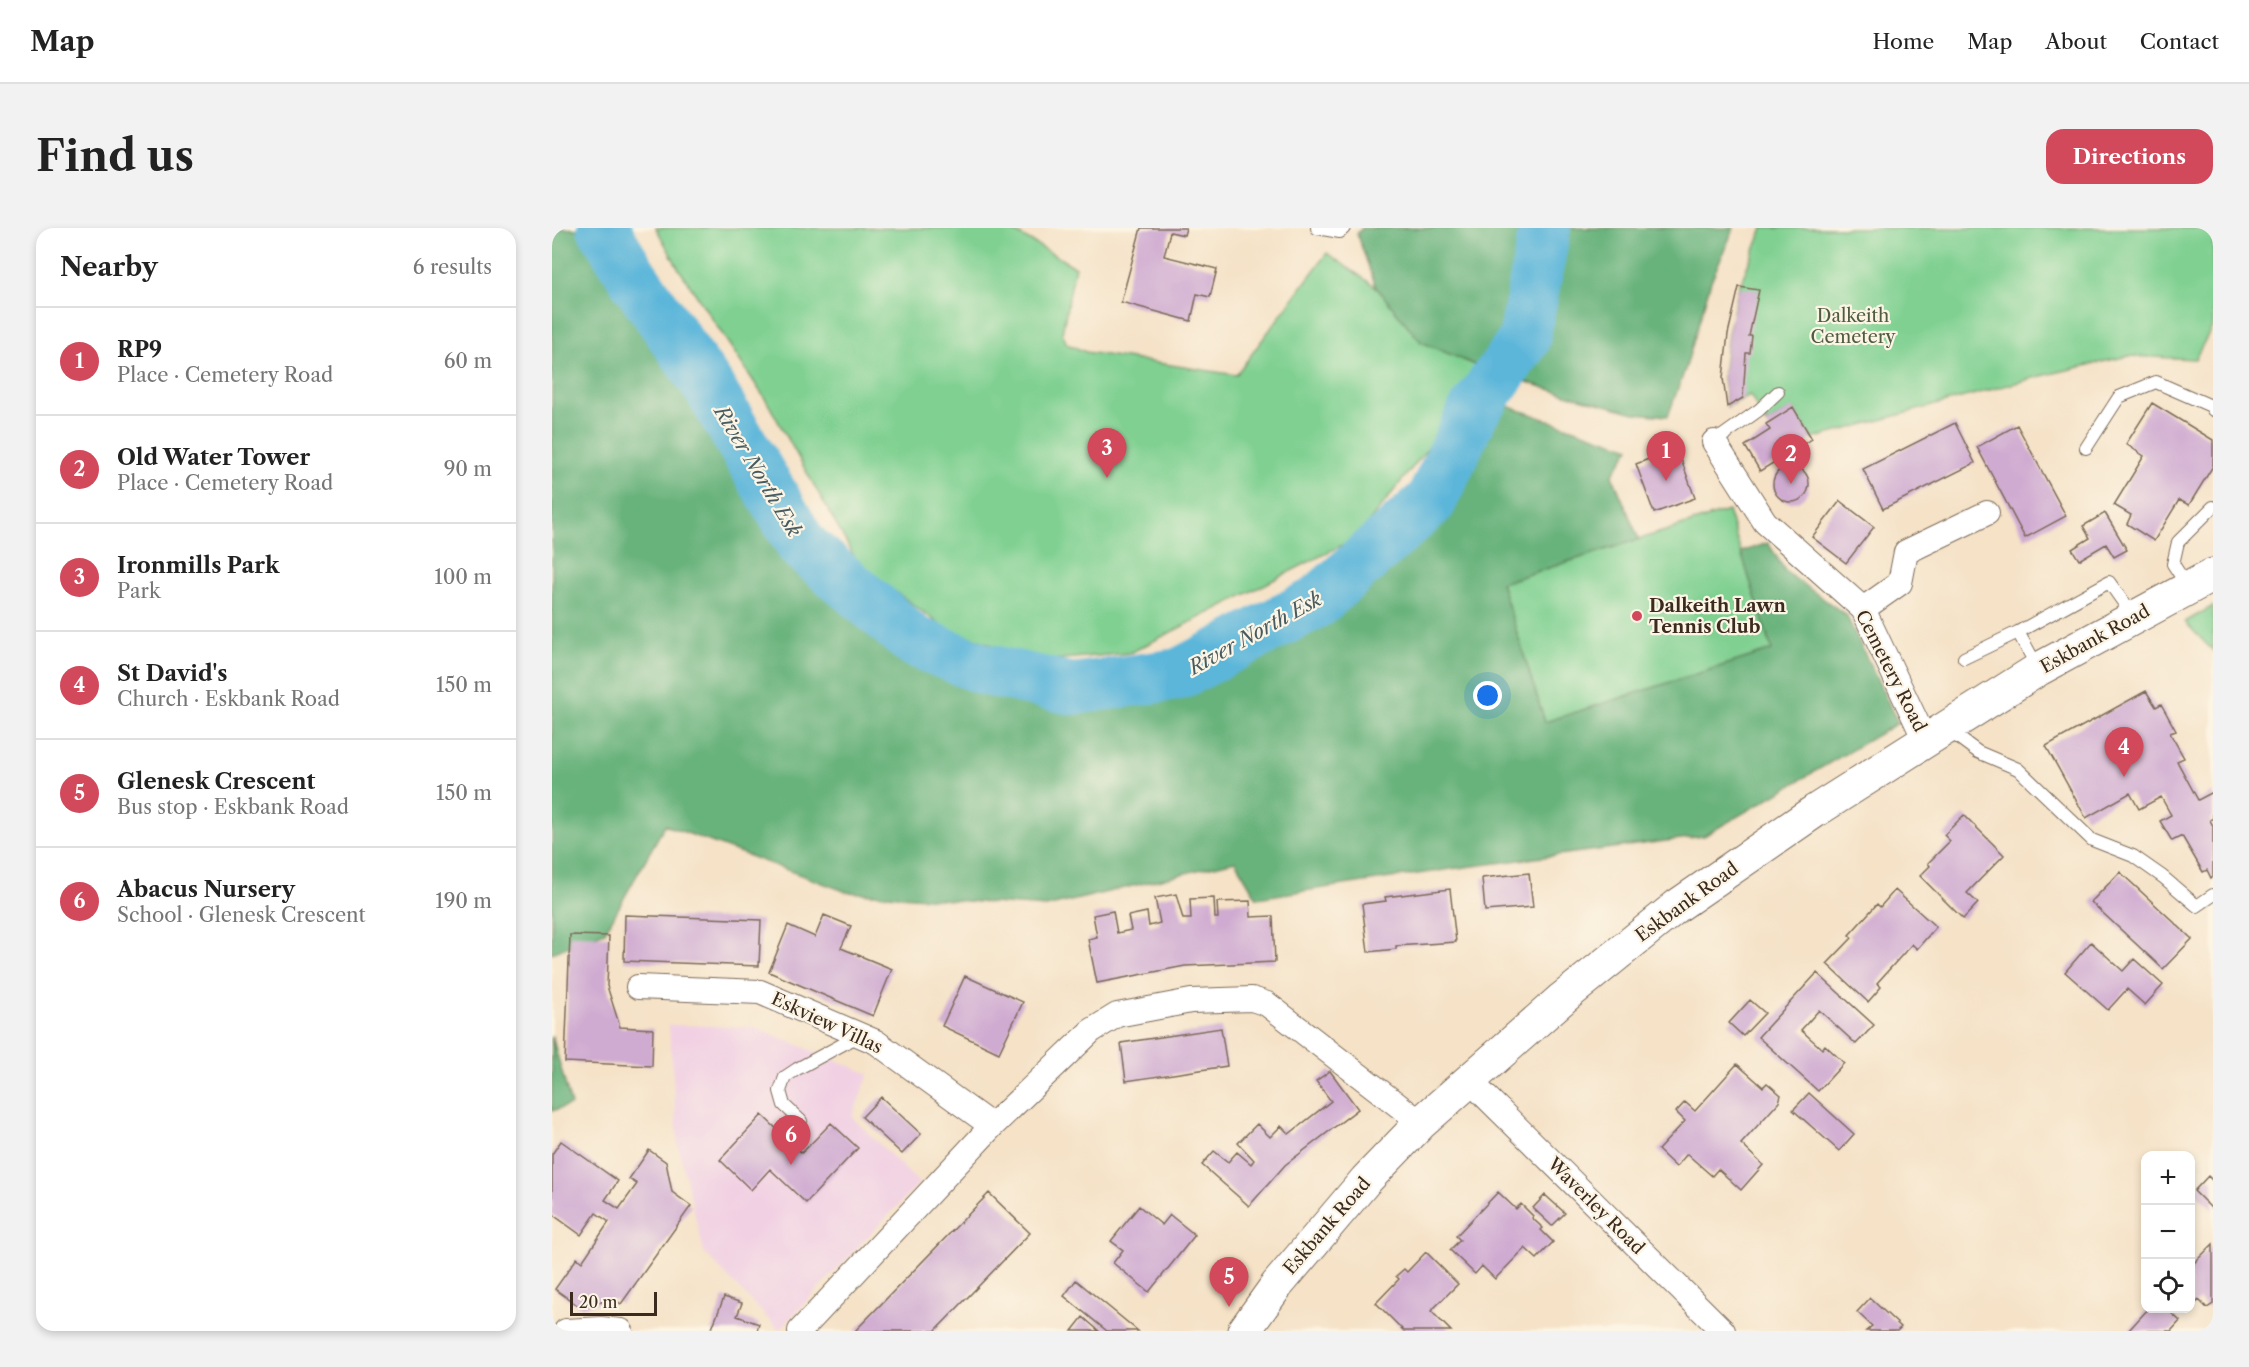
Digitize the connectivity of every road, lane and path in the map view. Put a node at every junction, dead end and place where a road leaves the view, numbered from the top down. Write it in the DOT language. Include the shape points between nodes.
graph roads {
  1 [pos="1317,228"];
  2 [pos="1344,228"];
  3 [pos="1778,392"];
  4 [pos="2213,410"];
  5 [pos="1714,442"];
  6 [pos="2086,448"];
  7 [pos="2213,507"];
  8 [pos="1987,513"];
  9 [pos="2201,582"];
  10 [pos="1863,609"];
  11 [pos="2134,617"];
  12 [pos="2018,632"];
  13 [pos="1964,658"];
  14 [pos="2039,669"];
  15 [pos="1928,728"];
  16 [pos="2213,895"];
  17 [pos="639,987"];
  18 [pos="860,1035"];
  19 [pos="1469,1080"];
  20 [pos="801,1121"];
  21 [pos="1421,1123"];
  22 [pos="992,1126"];
  23 [pos="566,1331"];
  24 [pos="621,1331"];
  25 [pos="800,1331"];
  26 [pos="1244,1331"];
  27 [pos="1723,1331"];
  1 -- 2 [label="lane" via="1340,232"];
  3 -- 5 [label="lane"];
  4 -- 6 [label="lane" via="2156,382 2119,397"];
  5 -- 10 [label="street, Cemetery Road" via="1765,522"];
  7 -- 9 [label="lane" via="2178,542 2174,564"];
  8 -- 10 [label="street" via="1906,552 1900,584"];
  9 -- 11 [label="main road, Eskbank Road"];
  10 -- 15 [label="street, Cemetery Road" via="1894,676"];
  11 -- 12 [label="lane" via="2109,582"];
  11 -- 14 [label="main road, Eskbank Road"];
  12 -- 13 [label="lane"];
  12 -- 14 [label="lane"];
  14 -- 15 [label="main road, Eskbank Road"];
  15 -- 16 [label="lane" via="2018,769 2092,840 2133,856 2197,906"];
  15 -- 19 [label="main road, Eskbank Road" via="1677,906"];
  17 -- 18 [label="street, Eskview Villas" via="760,992"];
  18 -- 20 [label="lane" via="785,1077 780,1091 784,1105"];
  18 -- 22 [label="street, Eskview Villas" via="876,1042"];
  19 -- 21 [label="main road, Eskbank Road"];
  19 -- 27 [label="street, Waverley Road"];
  21 -- 22 [label="street" via="1267,1004 1251,999 1191,1001 1117,1015 1091,1031"];
  21 -- 26 [label="main road, Eskbank Road" via="1366,1180 1277,1285"];
  22 -- 25 [label="street"];
  23 -- 24 [label="street"];
}
